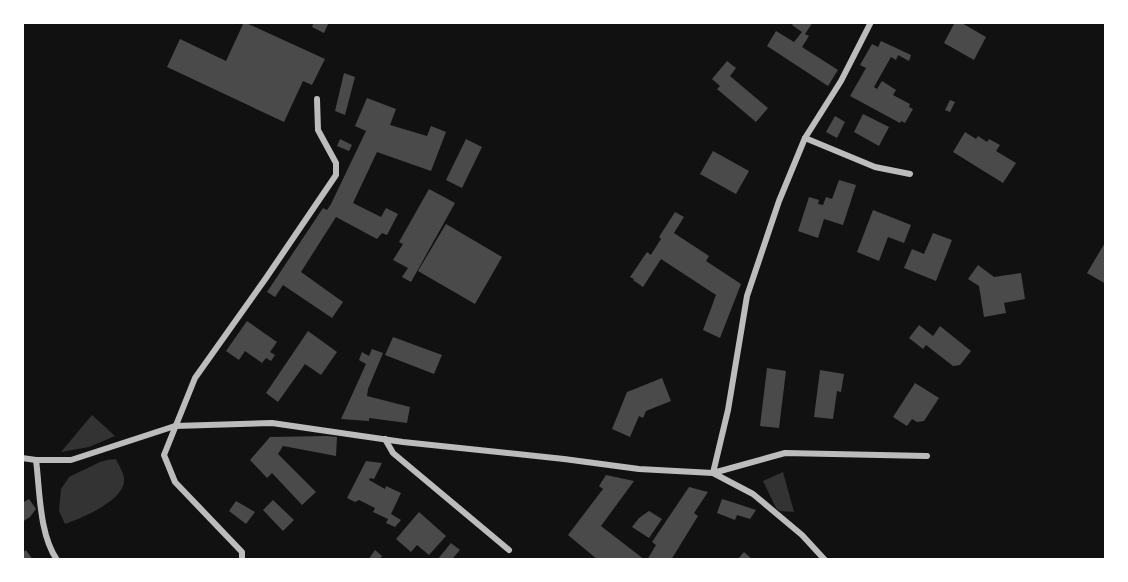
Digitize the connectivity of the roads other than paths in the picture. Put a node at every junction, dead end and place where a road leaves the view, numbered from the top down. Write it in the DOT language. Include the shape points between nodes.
graph roads {
  1 [pos="871,22"];
  2 [pos="316,99"];
  3 [pos="805,138"];
  4 [pos="910,174"];
  5 [pos="175,426"];
  6 [pos="385,439"];
  7 [pos="927,456"];
  8 [pos="22,458"];
  9 [pos="36,460"];
  10 [pos="713,473"];
  11 [pos="509,550"];
  12 [pos="57,560"];
  13 [pos="242,560"];
  14 [pos="825,560"];
  1 -- 3 [label="street" via="841,81"];
  2 -- 5 [label="street" via="318,130 336,163 336,175 195,378"];
  3 -- 4 [label="street" via="875,167"];
  3 -- 10 [label="street" via="747,296"];
  5 -- 6 [label="street" via="272,423"];
  5 -- 9 [label="street" via="71,460"];
  5 -- 13 [label="street" via="164,455 175,482 242,552"];
  6 -- 10 [label="street" via="639,469"];
  6 -- 11 [label="street" via="393,453"];
  7 -- 10 [label="street" via="785,453"];
  8 -- 9 [label="street"];
  9 -- 12 [label="street" via="43,521"];
  10 -- 14 [label="street" via="753,494"];
}
